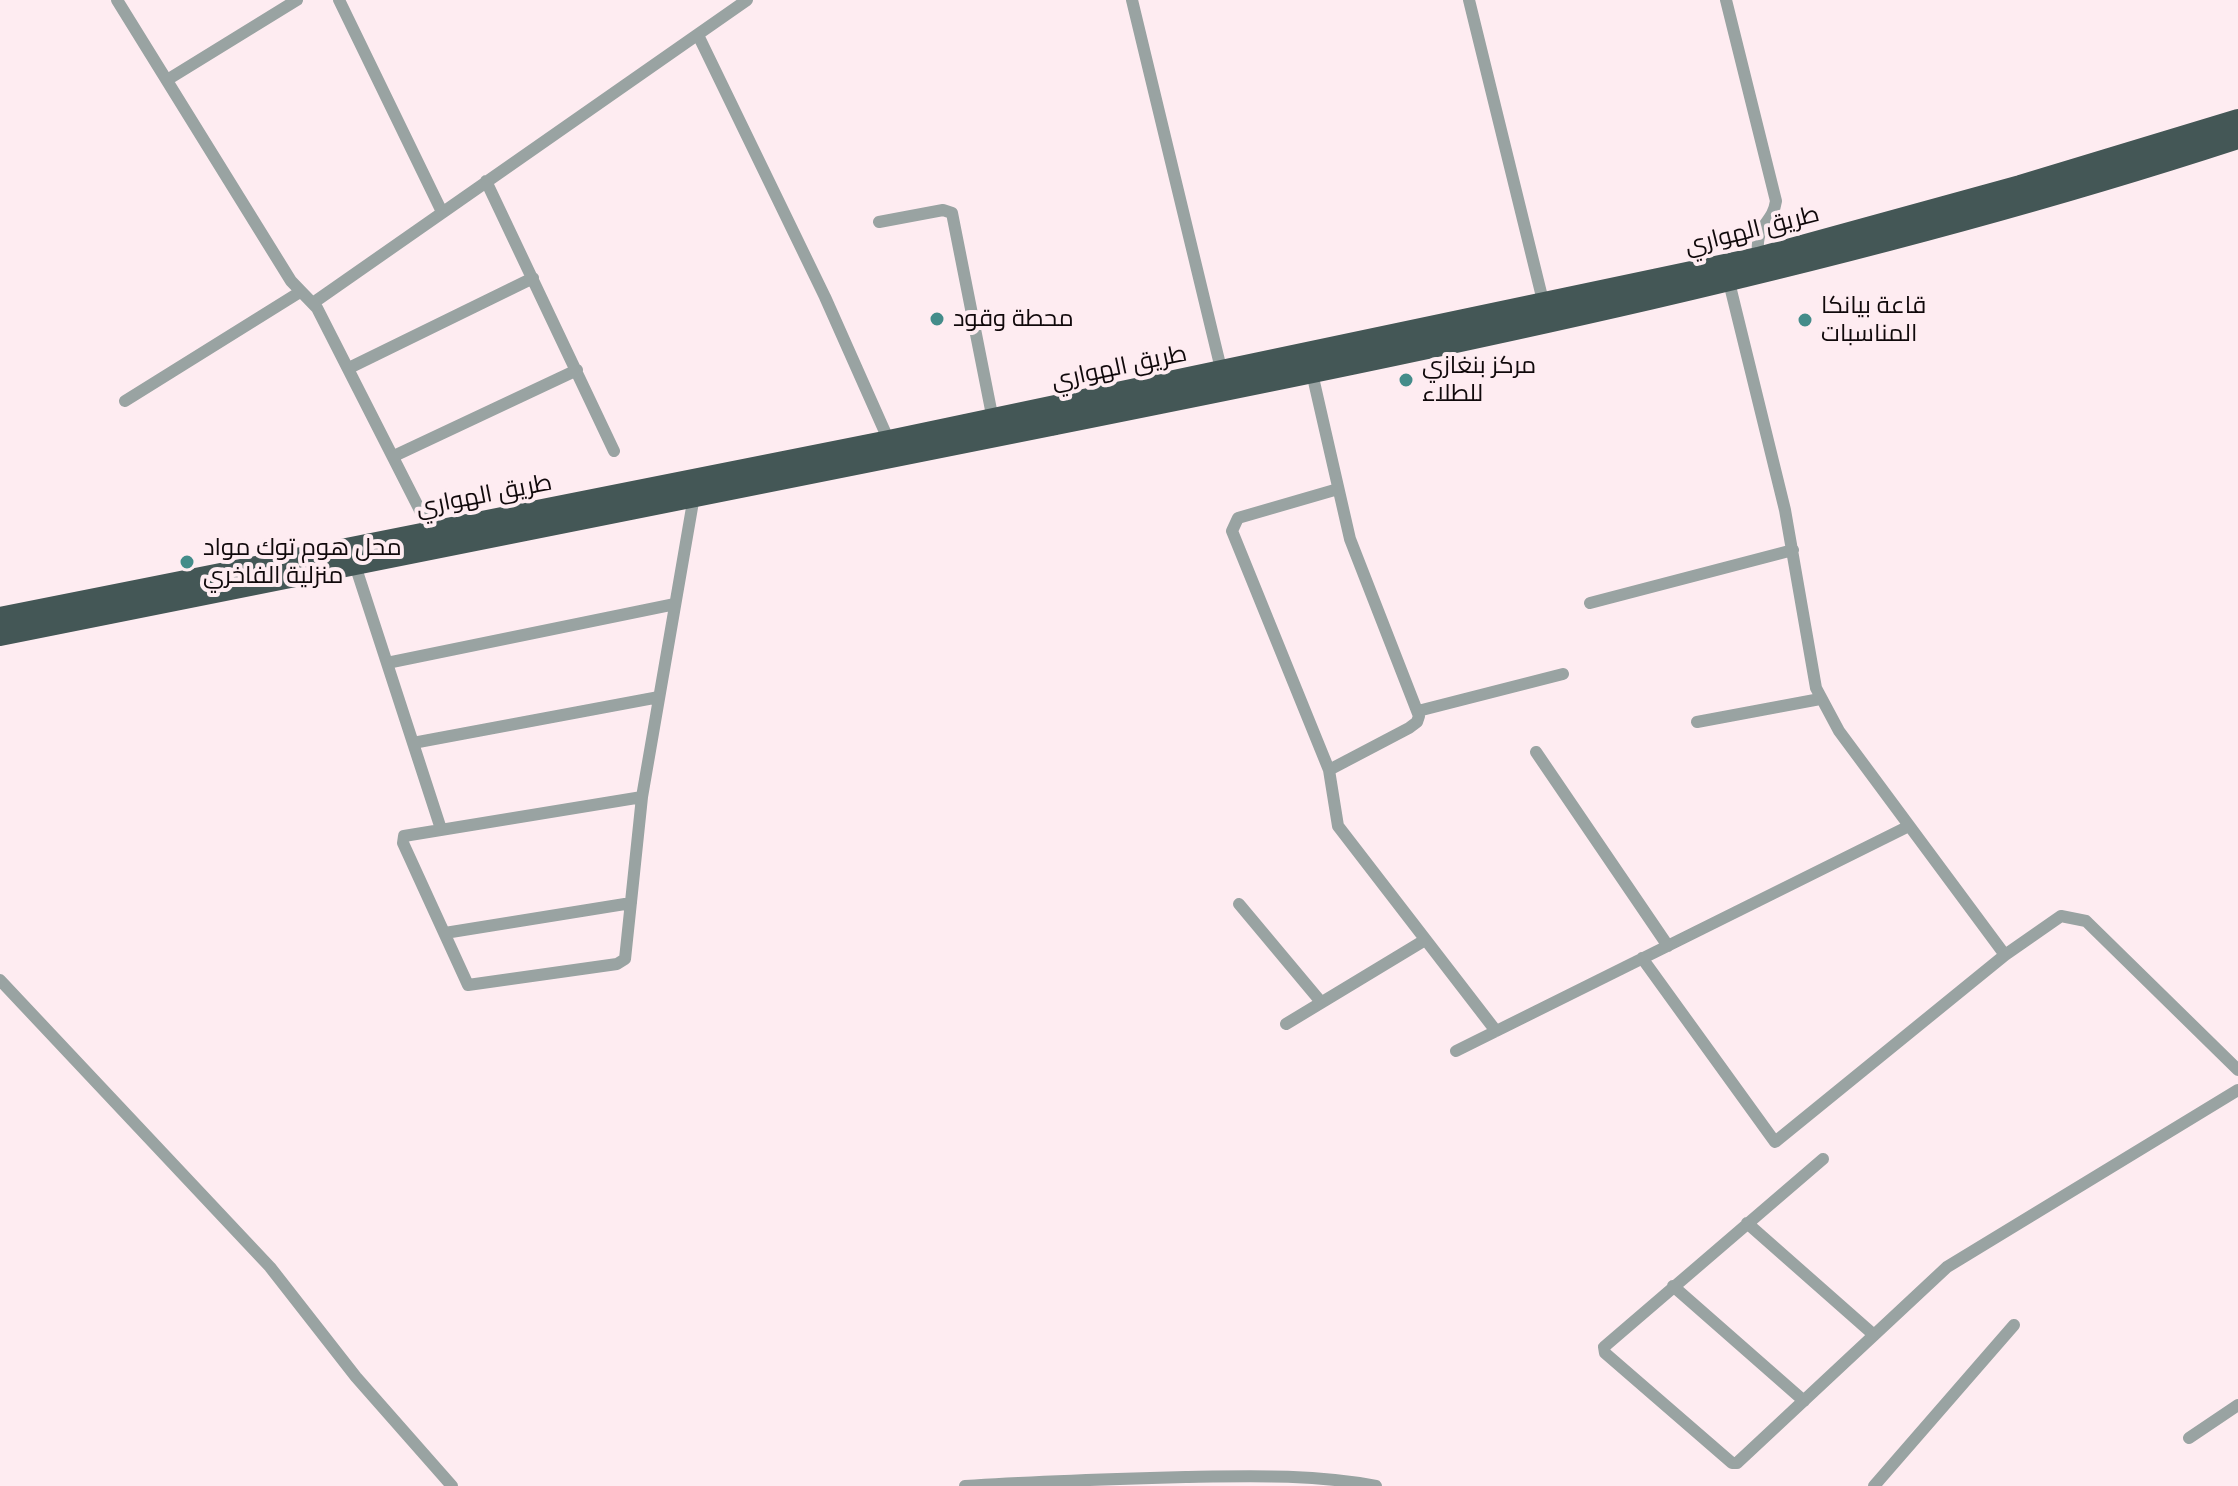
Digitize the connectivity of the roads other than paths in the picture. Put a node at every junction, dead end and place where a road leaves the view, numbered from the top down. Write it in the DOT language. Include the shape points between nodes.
graph roads {
  1 [pos="117,0"];
  2 [pos="297,0"];
  3 [pos="339,0"];
  4 [pos="747,0"];
  5 [pos="1132,0"];
  6 [pos="1469,0"];
  7 [pos="1726,0"];
  8 [pos="698,35"];
  9 [pos="167,80"];
  10 [pos="2238,120"];
  11 [pos="2238,138"];
  12 [pos="2190,154"];
  13 [pos="2238,156"];
  14 [pos="486,181"];
  15 [pos="442,212"];
  16 [pos="879,222"];
  17 [pos="1815,250"];
  18 [pos="1758,258"];
  19 [pos="533,278"];
  20 [pos="1729,282"];
  21 [pos="300,292"];
  22 [pos="313,303"];
  23 [pos="1544,305"];
  24 [pos="349,368"];
  25 [pos="577,370"];
  26 [pos="1222,373"];
  27 [pos="1312,373"];
  28 [pos="125,401"];
  29 [pos="993,420"];
  30 [pos="889,441"];
  31 [pos="614,451"];
  32 [pos="394,456"];
  33 [pos="1338,489"];
  34 [pos="694,496"];
  35 [pos="431,532"];
  36 [pos="1793,550"];
  37 [pos="355,565"];
  38 [pos="198,587"];
  39 [pos="1590,603"];
  40 [pos="675,604"];
  41 [pos="0,618"];
  42 [pos="0,635"];
  43 [pos="387,663"];
  44 [pos="1563,674"];
  45 [pos="659,697"];
  46 [pos="1820,699"];
  47 [pos="1418,711"];
  48 [pos="1697,722"];
  49 [pos="413,743"];
  50 [pos="1536,752"];
  51 [pos="1329,770"];
  52 [pos="642,797"];
  53 [pos="1909,826"];
  54 [pos="441,829"];
  55 [pos="631,903"];
  56 [pos="1239,904"];
  57 [pos="445,933"];
  58 [pos="1425,940"];
  59 [pos="1668,946"];
  60 [pos="2005,955"];
  61 [pos="1642,958"];
  62 [pos="0,980"];
  63 [pos="1321,1002"];
  64 [pos="1286,1024"];
  65 [pos="1496,1031"];
  66 [pos="1456,1051"];
  67 [pos="2238,1070"];
  68 [pos="2238,1090"];
  69 [pos="1823,1159"];
  70 [pos="1747,1223"];
  71 [pos="1673,1286"];
  72 [pos="2014,1325"];
  73 [pos="1874,1335"];
  74 [pos="1804,1401"];
  75 [pos="2238,1405"];
  76 [pos="2189,1438"];
  77 [pos="1343,1483"];
  78 [pos="452,1486"];
  79 [pos="965,1486"];
  80 [pos="1376,1486"];
  81 [pos="1874,1486"];
  1 -- 9 [label="street"];
  2 -- 9 [label="street"];
  3 -- 15 [label="street"];
  4 -- 8 [label="street"];
  5 -- 26 [label="street"];
  6 -- 23 [label="street"];
  7 -- 18 [label="street" via="1776,201 1759,231"];
  8 -- 14 [label="street"];
  8 -- 30 [label="street" via="813,270"];
  9 -- 21 [label="street"];
  10 -- 17 [label="highway, طريق الهواري"];
  11 -- 12 [label="highway, طريق الهواري"];
  12 -- 13 [label="highway"];
  12 -- 17 [label="highway, طريق الهواري" via="1990,216"];
  14 -- 15 [label="street"];
  14 -- 19 [label="street"];
  15 -- 22 [label="street"];
  16 -- 29 [label="street" via="943,210 952,213"];
  17 -- 18 [label="highway, طريق الهواري"];
  17 -- 20 [label="highway, طريق الهواري"];
  18 -- 23 [label="highway, طريق الهواري"];
  19 -- 24 [label="street"];
  19 -- 25 [label="street"];
  20 -- 27 [label="highway, طريق الهواري"];
  20 -- 36 [label="street"];
  21 -- 22 [label="street"];
  21 -- 28 [label="street"];
  22 -- 24 [label="street"];
  23 -- 26 [label="highway, طريق الهواري"];
  24 -- 32 [label="street"];
  25 -- 31 [label="street"];
  25 -- 32 [label="street"];
  26 -- 29 [label="highway, طريق الهواري"];
  27 -- 33 [label="street"];
  27 -- 34 [label="highway, طريق الهواري"];
  29 -- 30 [label="highway, طريق الهواري"];
  30 -- 35 [label="highway, طريق الهواري"];
  32 -- 35 [label="street"];
  33 -- 47 [label="street" via="1350,539"];
  33 -- 51 [label="street" via="1238,518 1232,531"];
  34 -- 37 [label="highway, طريق الهواري"];
  34 -- 40 [label="street"];
  35 -- 38 [label="highway, طريق الهواري"];
  36 -- 39 [label="street"];
  36 -- 46 [label="street"];
  37 -- 38 [label="highway, طريق الهواري"];
  37 -- 43 [label="street"];
  38 -- 41 [label="highway, طريق الهواري"];
  38 -- 42 [label="highway, طريق الهواري"];
  40 -- 43 [label="street"];
  40 -- 45 [label="street"];
  43 -- 49 [label="street"];
  44 -- 47 [label="street"];
  45 -- 49 [label="street"];
  45 -- 52 [label="street"];
  46 -- 48 [label="street"];
  46 -- 53 [label="street"];
  47 -- 51 [label="street" via="1417,722 1409,728"];
  49 -- 54 [label="street"];
  50 -- 59 [label="street"];
  51 -- 58 [label="street" via="1338,826"];
  52 -- 54 [label="street"];
  52 -- 55 [label="street"];
  53 -- 59 [label="street"];
  53 -- 60 [label="street"];
  54 -- 57 [label="street" via="402,839"];
  55 -- 57 [label="street"];
  55 -- 57 [label="street" via="627,954 617,964 470,986"];
  56 -- 63 [label="street"];
  58 -- 63 [label="street"];
  58 -- 65 [label="street"];
  59 -- 61 [label="street"];
  60 -- 61 [label="street" via="1775,1142"];
  60 -- 67 [label="street" via="2061,916 2086,921"];
  61 -- 65 [label="street"];
  62 -- 78 [label="street" via="270,1267 356,1377"];
  63 -- 64 [label="street"];
  65 -- 66 [label="street"];
  68 -- 73 [label="street" via="1947,1267"];
  69 -- 70 [label="street"];
  70 -- 71 [label="street"];
  70 -- 73 [label="street"];
  71 -- 74 [label="street"];
  71 -- 74 [label="street" via="1605,1344 1605,1353 1732,1463"];
  72 -- 81 [label="street"];
  73 -- 74 [label="street"];
  75 -- 76 [label="street"];
  77 -- 79 [label="street" via="1254,1476"];
  77 -- 80 [label="street"];
}
